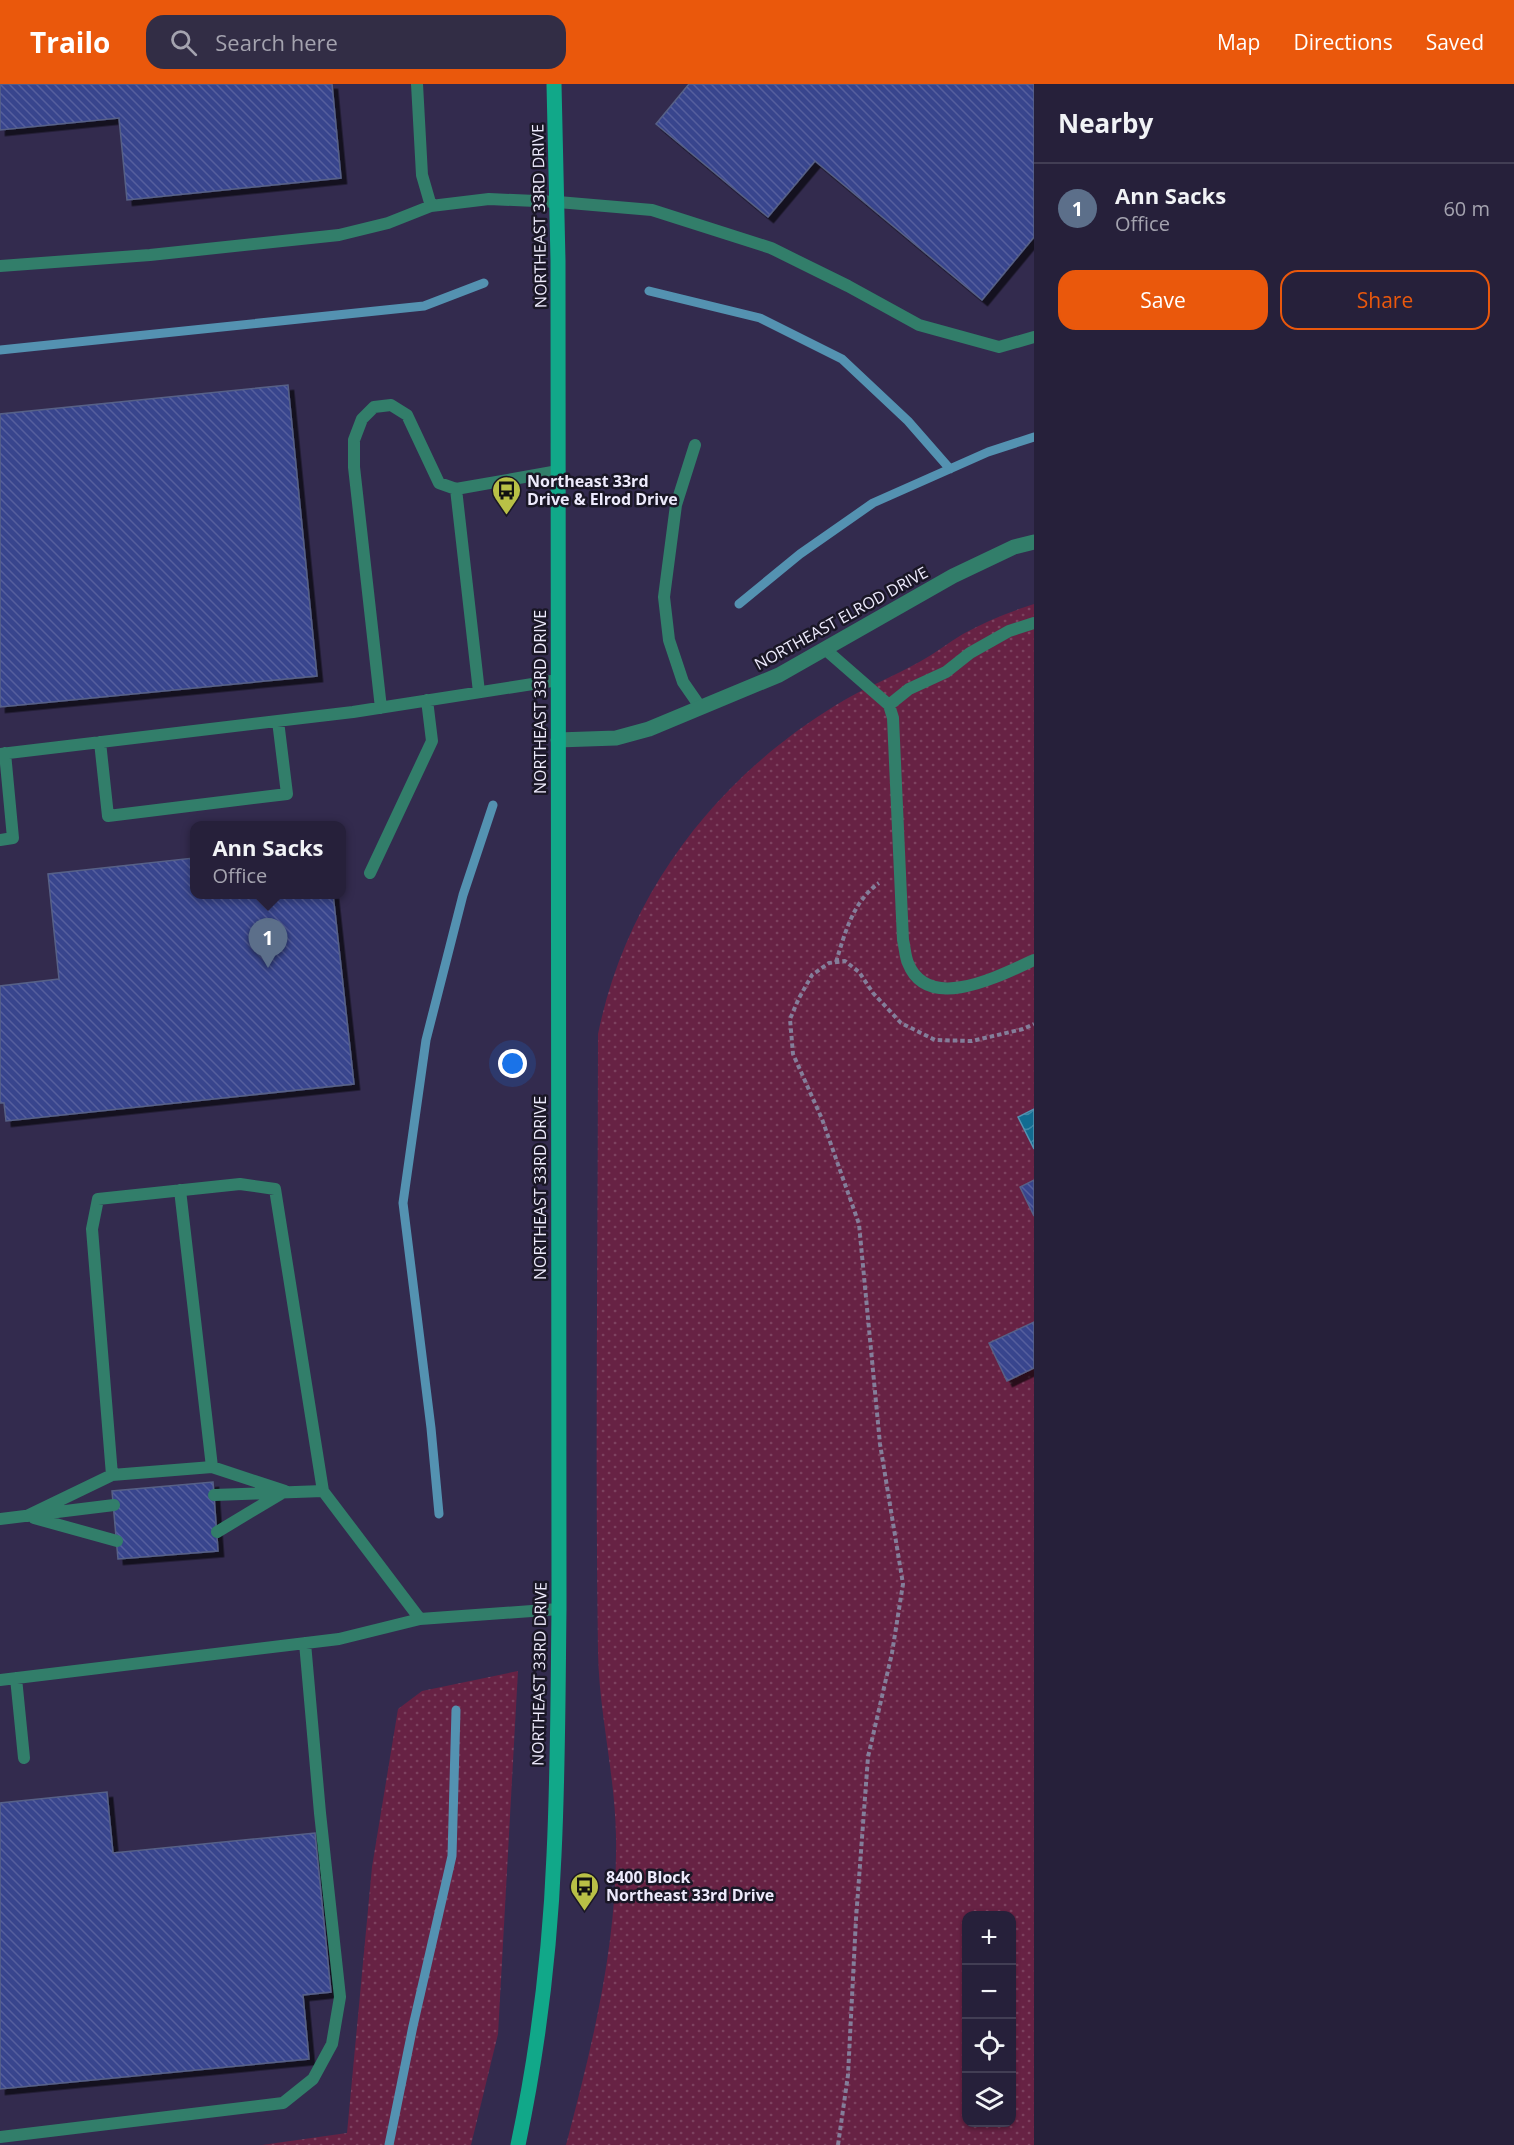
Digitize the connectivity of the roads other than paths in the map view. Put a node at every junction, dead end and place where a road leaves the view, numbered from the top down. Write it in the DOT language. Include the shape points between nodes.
graph roads {
  1 [pos="417,84"];
  2 [pos="554,84"];
  3 [pos="558,202"];
  4 [pos="431,206"];
  5 [pos="0,266"];
  6 [pos="1034,337"];
  7 [pos="695,446"];
  8 [pos="558,471"];
  9 [pos="456,489"];
  10 [pos="1034,542"];
  11 [pos="1034,623"];
  12 [pos="826,650"];
  13 [pos="558,680"];
  14 [pos="479,692"];
  15 [pos="427,700"];
  16 [pos="889,705"];
  17 [pos="381,708"];
  18 [pos="701,708"];
  19 [pos="278,721"];
  20 [pos="558,740"];
  21 [pos="100,742"];
  22 [pos="2,753"];
  23 [pos="0,840"];
  24 [pos="370,873"];
  25 [pos="1034,960"];
  26 [pos="180,1190"];
  27 [pos="212,1467"];
  28 [pos="112,1475"];
  29 [pos="285,1491"];
  30 [pos="323,1491"];
  31 [pos="214,1495"];
  32 [pos="114,1505"];
  33 [pos="27,1516"];
  34 [pos="0,1519"];
  35 [pos="217,1532"];
  36 [pos="117,1541"];
  37 [pos="559,1609"];
  38 [pos="420,1619"];
  39 [pos="306,1643"];
  40 [pos="16,1678"];
  41 [pos="0,1680"];
  42 [pos="24,1758"];
  43 [pos="0,2137"];
  44 [pos="518,2145"];
  1 -- 4 [label="lane" via="422,175"];
  2 -- 3 [label="main road, NORTHEAST 33RD DRIVE"];
  3 -- 4 [label="lane" via="489,199"];
  3 -- 6 [label="lane" via="652,210 771,248 919,325 999,347"];
  3 -- 8 [label="main road, NORTHEAST 33RD DRIVE"];
  4 -- 5 [label="lane" via="388,223 339,235"];
  7 -- 18 [label="lane" via="676,505 664,597 669,640 683,682"];
  8 -- 9 [label="lane"];
  8 -- 13 [label="main road, NORTHEAST 33RD DRIVE"];
  9 -- 14 [label="lane"];
  9 -- 17 [label="lane" via="439,483 407,415 391,405 374,407 362,419 354,440 354,467"];
  10 -- 12 [label="street, NORTHEAST ELROD DRIVE" via="1014,547 953,576"];
  11 -- 16 [label="lane" via="970,652 946,672 909,689"];
  12 -- 16 [label="lane"];
  12 -- 18 [label="street, NORTHEAST ELROD DRIVE"];
  13 -- 14 [label="lane"];
  13 -- 20 [label="main road, NORTHEAST 33RD DRIVE"];
  14 -- 15 [label="lane"];
  15 -- 17 [label="lane"];
  15 -- 24 [label="lane" via="432,741"];
  16 -- 25 [label="lane" via="893,718 903,940 908,964 919,979 947,990 998,976"];
  17 -- 19 [label="lane"];
  18 -- 20 [label="street, NORTHEAST ELROD DRIVE" via="615,738"];
  19 -- 21 [label="lane"];
  19 -- 21 [label="lane" via="287,794 120,815 108,816"];
  20 -- 37 [label="main road, NORTHEAST 33RD DRIVE"];
  21 -- 22 [label="lane"];
  22 -- 23 [label="lane" via="14,838"];
  26 -- 27 [label="lane"];
  26 -- 28 [label="lane" via="98,1199 92,1228"];
  26 -- 30 [label="lane" via="240,1184 275,1189"];
  27 -- 28 [label="lane"];
  27 -- 29 [label="lane"];
  28 -- 33 [label="lane"];
  29 -- 30 [label="lane"];
  29 -- 31 [label="lane"];
  29 -- 35 [label="lane"];
  30 -- 38 [label="lane"];
  32 -- 33 [label="lane"];
  33 -- 34 [label="lane"];
  33 -- 36 [label="lane"];
  37 -- 38 [label="lane"];
  37 -- 44 [label="main road, NORTHEAST 33RD DRIVE" via="550,1916 541,2007"];
  38 -- 39 [label="lane"];
  39 -- 40 [label="lane"];
  39 -- 43 [label="lane" via="340,1997 332,2044 313,2079 283,2103"];
  40 -- 41 [label="lane"];
  40 -- 42 [label="lane"];
}
